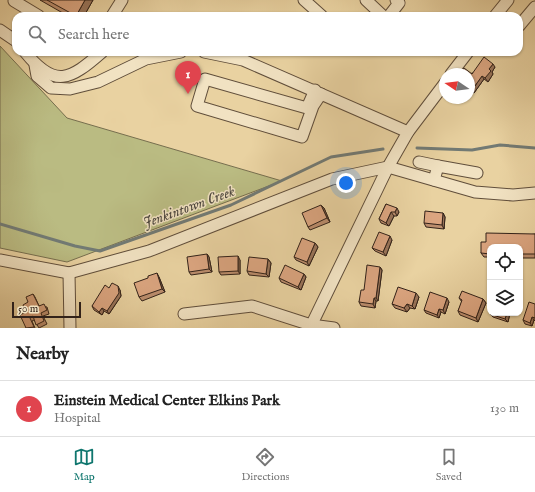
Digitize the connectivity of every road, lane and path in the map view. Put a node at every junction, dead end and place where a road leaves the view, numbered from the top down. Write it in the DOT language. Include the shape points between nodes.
graph roads {
  1 [pos="122,0"];
  2 [pos="304,0"];
  3 [pos="366,0"];
  4 [pos="396,0"];
  5 [pos="508,0"];
  6 [pos="14,1"];
  7 [pos="535,7"];
  8 [pos="32,12"];
  9 [pos="114,12"];
  10 [pos="318,12"];
  11 [pos="380,12"];
  12 [pos="392,12"];
  13 [pos="498,12"];
  14 [pos="523,21"];
  15 [pos="0,30"];
  16 [pos="12,38"];
  17 [pos="28,56"];
  18 [pos="97,56"];
  19 [pos="161,56"];
  20 [pos="224,56"];
  21 [pos="465,56"];
  22 [pos="35,65"];
  23 [pos="456,68"];
  24 [pos="439,91"];
  25 [pos="318,92"];
  26 [pos="408,132"];
  27 [pos="419,162"];
  28 [pos="388,166"];
  29 [pos="438,166"];
  30 [pos="477,173"];
  31 [pos="434,180"];
  32 [pos="535,193"];
  33 [pos="0,260"];
  34 [pos="69,273"];
  35 [pos="184,314"];
  36 [pos="311,327"];
  37 [pos="70,328"];
  38 [pos="334,328"];
  1 -- 9 [label="street"];
  2 -- 10 [label="street"];
  3 -- 11 [label="street"];
  4 -- 12 [label="street" via="399,3"];
  5 -- 13 [label="street"];
  6 -- 8 [label="street"];
  7 -- 14 [label="street"];
  15 -- 16 [label="street"];
  17 -- 22 [label="street"];
  18 -- 22 [label="street" via="80,71 60,77 48,74"];
  19 -- 22 [label="street" via="146,59 98,82 70,89 51,88 37,76"];
  20 -- 25 [label="street" via="243,60"];
  21 -- 23 [label="street"];
  24 -- 26 [label="street"];
  25 -- 25 [label="street" via="307,108 205,78 197,106 302,137"];
  25 -- 26 [label="street"];
  26 -- 28 [label="street"];
  27 -- 29 [label="street"];
  28 -- 31 [label="street"];
  28 -- 34 [label="street" via="332,179 148,250"];
  28 -- 36 [label="street"];
  29 -- 30 [label="street"];
  29 -- 31 [label="street"];
  31 -- 32 [label="street" via="475,192 513,195"];
  33 -- 34 [label="street"];
  34 -- 37 [label="street"];
  35 -- 36 [label="street" via="252,306"];
  36 -- 38 [label="street"];
}
